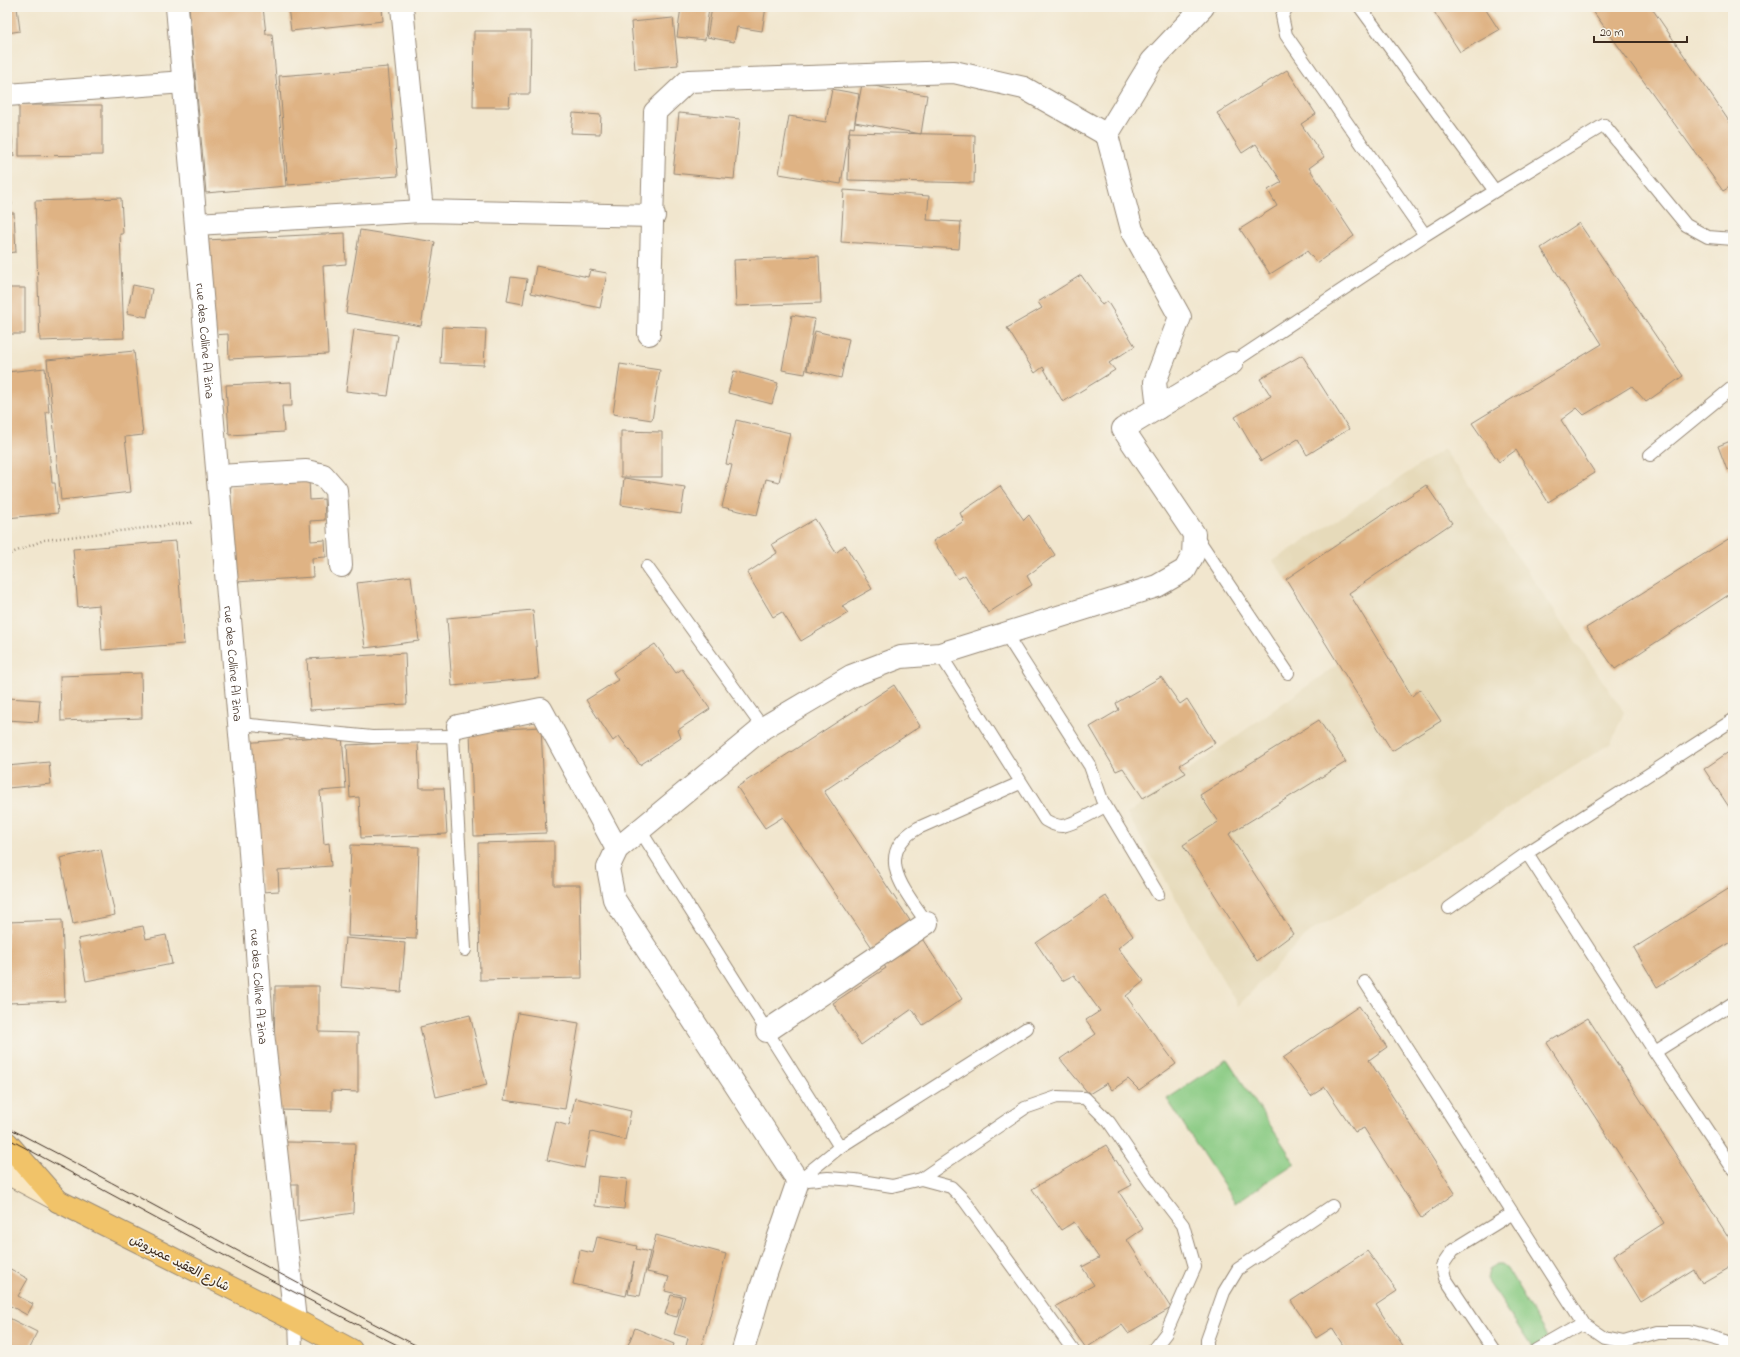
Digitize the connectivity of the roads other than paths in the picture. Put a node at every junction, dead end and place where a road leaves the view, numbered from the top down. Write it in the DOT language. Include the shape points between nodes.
graph roads {
  1 [pos="177,7"];
  2 [pos="402,7"];
  3 [pos="1203,7"];
  4 [pos="1287,7"];
  5 [pos="1360,7"];
  6 [pos="184,82"];
  7 [pos="7,95"];
  8 [pos="1107,135"];
  9 [pos="1494,191"];
  10 [pos="422,211"];
  11 [pos="654,216"];
  12 [pos="196,224"];
  13 [pos="1425,235"];
  14 [pos="1733,239"];
  15 [pos="649,334"];
  16 [pos="1232,363"];
  17 [pos="1733,387"];
  18 [pos="1158,408"];
  19 [pos="1650,455"];
  20 [pos="219,476"];
  21 [pos="1194,534"];
  22 [pos="341,566"];
  23 [pos="647,567"];
  24 [pos="1005,633"];
  25 [pos="940,654"];
  26 [pos="1288,673"];
  27 [pos="1733,720"];
  28 [pos="240,724"];
  29 [pos="458,726"];
  30 [pos="763,728"];
  31 [pos="1020,782"];
  32 [pos="1105,806"];
  33 [pos="640,830"];
  34 [pos="617,849"];
  35 [pos="1528,852"];
  36 [pos="1158,894"];
  37 [pos="1448,908"];
  38 [pos="927,923"];
  39 [pos="465,950"];
  40 [pos="1365,982"];
  41 [pos="1733,1003"];
  42 [pos="1027,1028"];
  43 [pos="767,1031"];
  44 [pos="1655,1052"];
  45 [pos="7,1143"];
  46 [pos="840,1147"];
  47 [pos="1733,1169"];
  48 [pos="7,1173"];
  49 [pos="921,1179"];
  50 [pos="7,1181"];
  51 [pos="798,1181"];
  52 [pos="58,1201"];
  53 [pos="1332,1206"];
  54 [pos="1513,1213"];
  55 [pos="295,1320"];
  56 [pos="1583,1323"];
  57 [pos="1733,1344"];
  58 [pos="296,1350"];
  59 [pos="351,1350"];
  60 [pos="743,1350"];
  61 [pos="1073,1350"];
  62 [pos="1153,1350"];
  63 [pos="1207,1350"];
  64 [pos="1493,1350"];
  65 [pos="1536,1350"];
  1 -- 6 [label="street, rue des Colline Al Zina"];
  2 -- 10 [label="street"];
  3 -- 8 [label="street" via="1152,61"];
  4 -- 13 [label="lane" via="1282,16 1286,35"];
  5 -- 9 [label="lane"];
  6 -- 7 [label="street"];
  6 -- 12 [label="street, rue des Colline Al Zina"];
  8 -- 11 [label="street" via="1024,88 954,72 688,81 656,112"];
  8 -- 18 [label="street" via="1132,230 1180,317 1155,382"];
  9 -- 13 [label="lane"];
  9 -- 14 [label="lane" via="1604,125 1686,225 1708,237"];
  10 -- 11 [label="street"];
  10 -- 12 [label="street"];
  11 -- 15 [label="street"];
  12 -- 20 [label="street, rue des Colline Al Zina"];
  13 -- 16 [label="lane"];
  16 -- 18 [label="street"];
  17 -- 19 [label="lane"];
  18 -- 21 [label="street" via="1123,429"];
  20 -- 22 [label="street" via="306,471 323,475 336,490"];
  20 -- 28 [label="street, rue des Colline Al Zina"];
  21 -- 24 [label="street" via="1192,555 1185,570 1157,586"];
  21 -- 26 [label="lane"];
  23 -- 30 [label="lane"];
  24 -- 25 [label="street"];
  24 -- 32 [label="lane" via="1090,766"];
  25 -- 30 [label="street" via="901,657 851,676"];
  25 -- 31 [label="lane"];
  27 -- 35 [label="lane"];
  28 -- 39 [label="lane" via="372,737 454,736"];
  28 -- 55 [label="street, rue des Colline Al Zina" via="262,1024"];
  29 -- 34 [label="street" via="541,709"];
  30 -- 33 [label="street"];
  31 -- 32 [label="lane" via="1044,820 1052,824 1062,826 1071,823"];
  31 -- 38 [label="lane" via="918,828 902,840 894,859 898,879"];
  32 -- 36 [label="lane"];
  33 -- 34 [label="street"];
  33 -- 43 [label="lane"];
  34 -- 51 [label="street" via="608,868 614,899"];
  35 -- 37 [label="lane"];
  35 -- 44 [label="lane"];
  38 -- 43 [label="street"];
  40 -- 54 [label="lane"];
  41 -- 44 [label="lane"];
  42 -- 46 [label="lane"];
  43 -- 46 [label="lane"];
  44 -- 47 [label="lane"];
  45 -- 52 [label="main road"];
  46 -- 51 [label="lane"];
  48 -- 52 [label="main road"];
  49 -- 51 [label="lane" via="892,1186 828,1178"];
  49 -- 61 [label="lane" via="950,1187 964,1200"];
  49 -- 62 [label="lane" via="1025,1108 1057,1097 1085,1098 1109,1122 1183,1225 1195,1267 1166,1333"];
  50 -- 52 [label="main road, شارع العقيد عميروش"];
  51 -- 60 [label="street"];
  52 -- 55 [label="main road, شارع العقيد عميروش"];
  53 -- 63 [label="lane" via="1238,1269 1224,1292 1207,1340"];
  54 -- 56 [label="lane"];
  54 -- 64 [label="lane" via="1453,1250 1442,1266 1445,1278"];
  55 -- 58 [label="lane"];
  55 -- 59 [label="main road, شارع العقيد عميروش"];
  56 -- 57 [label="lane" via="1605,1338 1624,1342 1658,1332 1690,1332"];
  56 -- 65 [label="lane"];
}
